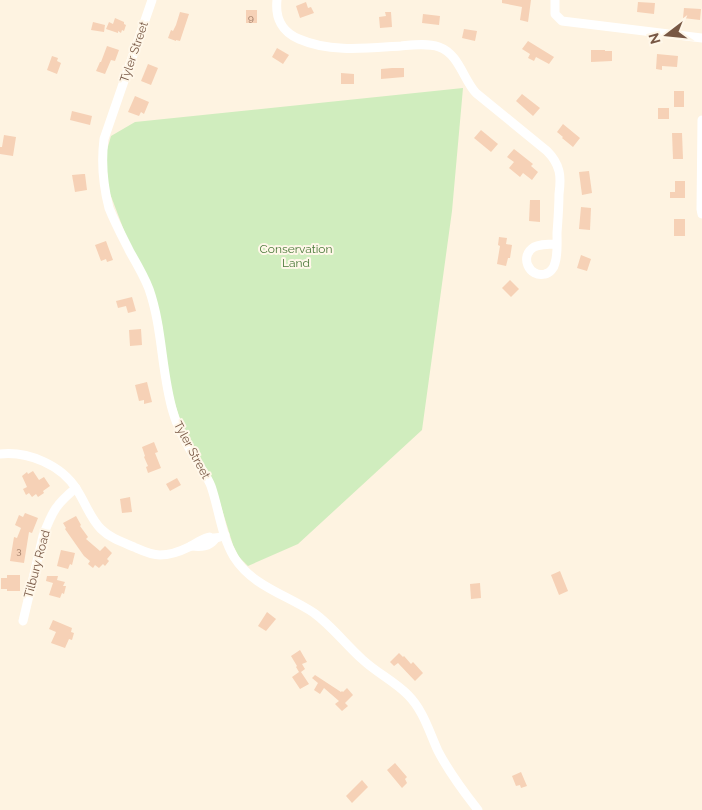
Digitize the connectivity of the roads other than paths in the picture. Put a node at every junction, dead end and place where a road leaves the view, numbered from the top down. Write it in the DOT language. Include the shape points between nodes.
graph roads {
  1 [pos="152,0"];
  2 [pos="277,0"];
  3 [pos="555,0"];
  4 [pos="702,38"];
  5 [pos="702,120"];
  6 [pos="702,214"];
  7 [pos="557,244"];
  8 [pos="0,454"];
  9 [pos="76,488"];
  10 [pos="225,535"];
  11 [pos="23,621"];
  12 [pos="478,810"];
  1 -- 10 [label="street, Tyler Street" via="104,139 105,195 108,208 149,290 173,412 210,483"];
  2 -- 7 [label="street" via="277,13 284,30 308,43 352,49 427,45 448,52 476,93 556,162 560,178"];
  3 -- 4 [label="street" via="555,14 562,21"];
  5 -- 6 [label="street"];
  8 -- 9 [label="street" via="35,458 68,478"];
  9 -- 10 [label="street" via="103,531 148,553 158,555 191,546 200,548"];
  9 -- 11 [label="street, Tilbury Road" via="59,503 43,536"];
  10 -- 12 [label="street, Tyler Street" via="235,559 246,573 316,615 363,661 409,696 420,710 447,768"];
}
